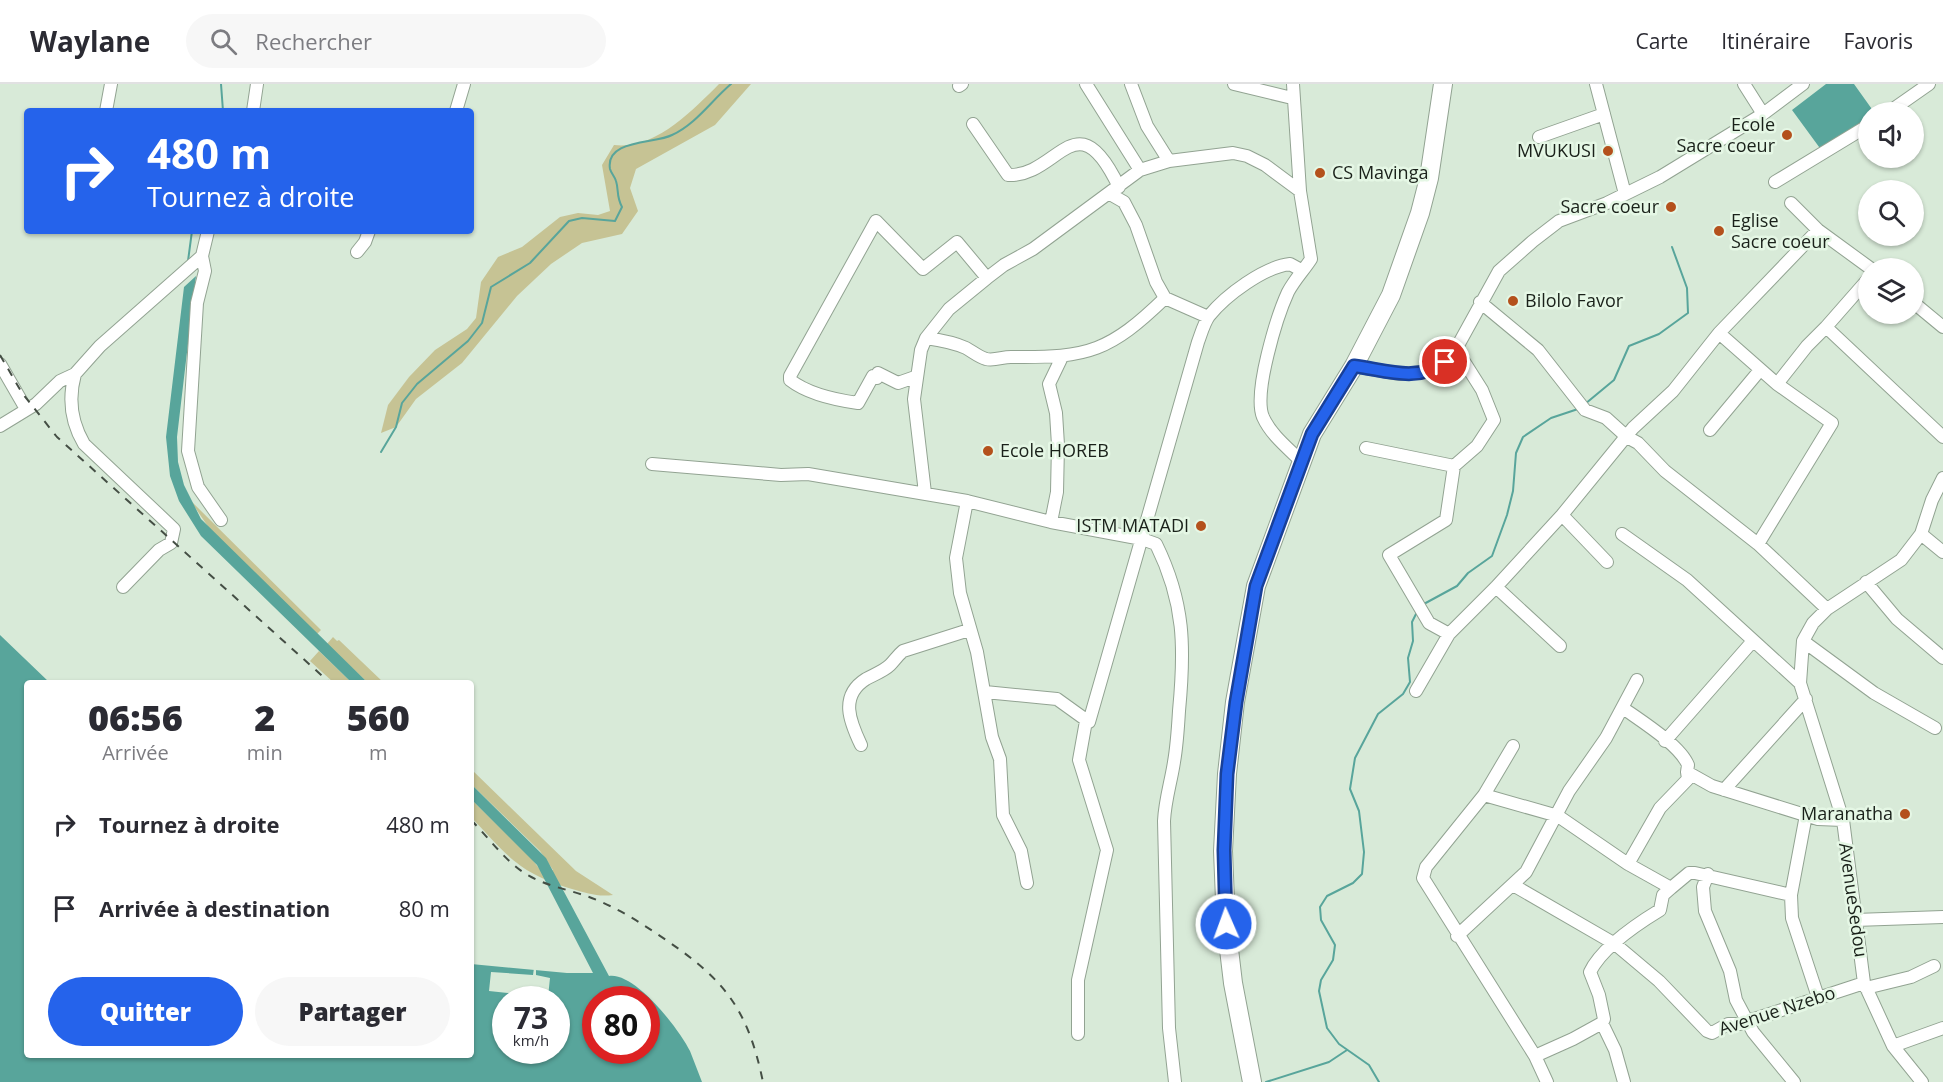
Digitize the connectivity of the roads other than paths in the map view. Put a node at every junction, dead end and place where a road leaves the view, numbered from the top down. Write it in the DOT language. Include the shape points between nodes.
graph roads {
  1 [pos="111,84"];
  2 [pos="257,84"];
  3 [pos="464,84"];
  4 [pos="1086,84"];
  5 [pos="1131,84"];
  6 [pos="1234,84"];
  7 [pos="1293,84"];
  8 [pos="1443,84"];
  9 [pos="1596,84"];
  10 [pos="1744,84"];
  11 [pos="1803,84"];
  12 [pos="1929,84"];
  13 [pos="1292,98"];
  14 [pos="1903,102"];
  15 [pos="107,108"];
  16 [pos="253,108"];
  17 [pos="457,108"];
  18 [pos="1604,114"];
  19 [pos="1763,114"];
  20 [pos="973,124"];
  21 [pos="1858,132"];
  22 [pos="1539,137"];
  23 [pos="1169,161"];
  24 [pos="1140,170"];
  25 [pos="1775,182"];
  26 [pos="1114,190"];
  27 [pos="1300,191"];
  28 [pos="1625,194"];
  29 [pos="1791,202"];
  30 [pos="1818,230"];
  31 [pos="207,234"];
  32 [pos="368,234"];
  33 [pos="357,252"];
  34 [pos="202,256"];
  35 [pos="1858,259"];
  36 [pos="1301,270"];
  37 [pos="987,278"];
  38 [pos="1858,291"];
  39 [pos="1165,298"];
  40 [pos="1480,302"];
  41 [pos="1924,311"];
  42 [pos="1208,317"];
  43 [pos="1826,327"];
  44 [pos="1943,327"];
  45 [pos="1719,333"];
  46 [pos="926,338"];
  47 [pos="1456,349"];
  48 [pos="1062,357"];
  49 [pos="0,364"];
  50 [pos="1354,366"];
  51 [pos="1760,370"];
  52 [pos="75,374"];
  53 [pos="915,377"];
  54 [pos="1777,384"];
  55 [pos="26,409"];
  56 [pos="0,426"];
  57 [pos="1710,430"];
  58 [pos="1627,437"];
  59 [pos="1943,437"];
  60 [pos="1366,448"];
  61 [pos="1302,462"];
  62 [pos="652,464"];
  63 [pos="1454,466"];
  64 [pos="1943,478"];
  65 [pos="925,493"];
  66 [pos="967,501"];
  67 [pos="1563,514"];
  68 [pos="221,520"];
  69 [pos="1052,522"];
  70 [pos="1622,534"];
  71 [pos="1921,534"];
  72 [pos="1142,539"];
  73 [pos="1758,544"];
  74 [pos="1943,552"];
  75 [pos="1607,562"];
  76 [pos="1866,582"];
  77 [pos="123,587"];
  78 [pos="1496,587"];
  79 [pos="1827,609"];
  80 [pos="969,630"];
  81 [pos="1449,634"];
  82 [pos="1752,642"];
  83 [pos="1803,642"];
  84 [pos="1560,646"];
  85 [pos="1943,658"];
  86 [pos="1637,680"];
  87 [pos="1800,683"];
  88 [pos="986,692"];
  89 [pos="1416,692"];
  90 [pos="1806,699"];
  91 [pos="1623,708"];
  92 [pos="1089,722"];
  93 [pos="1935,728"];
  94 [pos="1665,741"];
  95 [pos="861,745"];
  96 [pos="1514,746"];
  97 [pos="1687,772"];
  98 [pos="1724,790"];
  99 [pos="1484,795"];
  100 [pos="1806,815"];
  101 [pos="1558,816"];
  102 [pos="1842,820"];
  103 [pos="1628,864"];
  104 [pos="1708,874"];
  105 [pos="1028,883"];
  106 [pos="1513,885"];
  107 [pos="1671,888"];
  108 [pos="1791,895"];
  109 [pos="1943,917"];
  110 [pos="1855,920"];
  111 [pos="1457,936"];
  112 [pos="1615,944"];
  113 [pos="1934,966"];
  114 [pos="1865,985"];
  115 [pos="1818,997"];
  116 [pos="1747,1021"];
  117 [pos="1602,1023"];
  118 [pos="1943,1028"];
  119 [pos="1078,1035"];
  120 [pos="1893,1046"];
  121 [pos="1535,1056"];
  122 [pos="1175,1082"];
  123 [pos="1252,1082"];
  124 [pos="1547,1082"];
  125 [pos="1624,1082"];
  126 [pos="1794,1082"];
  127 [pos="1922,1082"];
  1 -- 15 [label="street"];
  2 -- 16 [label="street"];
  3 -- 17 [label="street"];
  4 -- 24 [label="street"];
  5 -- 23 [label="street" via="1147,126"];
  6 -- 13 [label="street"];
  7 -- 13 [label="street"];
  8 -- 50 [label="highway" via="1420,213 1391,295"];
  9 -- 18 [label="street"];
  10 -- 19 [label="street"];
  11 -- 19 [label="street"];
  12 -- 14 [label="street"];
  13 -- 27 [label="street"];
  18 -- 22 [label="street"];
  18 -- 28 [label="street"];
  19 -- 28 [label="street"];
  20 -- 26 [label="street" via="1008,175 1021,176 1061,150 1086,145 1107,162"];
  21 -- 25 [label="street"];
  23 -- 24 [label="street"];
  23 -- 27 [label="street" via="1233,153 1247,156"];
  24 -- 26 [label="street"];
  26 -- 37 [label="street"];
  26 -- 39 [label="street" via="1136,225"];
  27 -- 36 [label="street" via="1312,250 1311,259"];
  28 -- 40 [label="street" via="1559,220 1499,271"];
  29 -- 30 [label="street"];
  30 -- 35 [label="street"];
  30 -- 45 [label="street"];
  31 -- 34 [label="street"];
  32 -- 33 [label="street"];
  34 -- 52 [label="street" via="100,346"];
  34 -- 68 [label="street" via="206,271 197,303 187,438 198,487"];
  36 -- 42 [label="street" via="1290,264 1269,270"];
  36 -- 61 [label="street" via="1288,294 1266,360 1259,398 1267,424"];
  37 -- 46 [label="street" via="949,309"];
  37 -- 53 [label="street" via="957,242 922,269 876,221 790,380 836,400 858,403 878,373 898,383"];
  38 -- 43 [label="street"];
  39 -- 42 [label="street"];
  39 -- 48 [label="street" via="1124,335 1089,351"];
  40 -- 47 [label="street"];
  40 -- 58 [label="street" via="1538,350 1581,406 1606,418"];
  41 -- 44 [label="street"];
  42 -- 72 [label="street"];
  43 -- 54 [label="street"];
  43 -- 59 [label="street"];
  45 -- 51 [label="street"];
  45 -- 58 [label="street" via="1673,391"];
  46 -- 48 [label="street" via="954,343 993,360 1011,356"];
  46 -- 53 [label="street"];
  47 -- 50 [label="street" via="1445,362 1425,372 1400,374"];
  47 -- 63 [label="street" via="1482,390 1494,420 1478,446"];
  48 -- 69 [label="street" via="1049,384 1058,445"];
  49 -- 55 [label="street"];
  50 -- 61 [label="highway" via="1312,434"];
  51 -- 54 [label="street"];
  51 -- 57 [label="street"];
  52 -- 55 [label="street" via="60,381"];
  52 -- 77 [label="street" via="72,411 84,444 174,529 171,543"];
  53 -- 65 [label="street"];
  54 -- 73 [label="street" via="1832,423"];
  55 -- 56 [label="street"];
  58 -- 67 [label="street"];
  58 -- 73 [label="street"];
  60 -- 63 [label="street"];
  61 -- 123 [label="highway" via="1256,586 1227,774 1226,924"];
  62 -- 65 [label="street" via="781,476 808,474"];
  63 -- 81 [label="street" via="1446,520 1389,555 1429,623"];
  64 -- 71 [label="street, AvenueSedou"];
  65 -- 66 [label="street"];
  66 -- 69 [label="street"];
  66 -- 80 [label="street" via="956,558"];
  67 -- 75 [label="street"];
  67 -- 78 [label="street"];
  69 -- 72 [label="street"];
  70 -- 82 [label="street" via="1687,580"];
  71 -- 74 [label="street"];
  71 -- 76 [label="street, AvenueSedou" via="1901,560"];
  72 -- 92 [label="street"];
  72 -- 122 [label="street" via="1156,544 1169,571 1184,652 1164,820 1166,968"];
  73 -- 79 [label="street"];
  76 -- 79 [label="street, AvenueSedou"];
  76 -- 85 [label="street" via="1897,619"];
  78 -- 81 [label="street"];
  78 -- 84 [label="street"];
  79 -- 83 [label="street, AvenueSedou" via="1813,623"];
  80 -- 88 [label="street"];
  80 -- 95 [label="street" via="903,651 862,681 852,692 848,717"];
  81 -- 89 [label="street"];
  82 -- 87 [label="street"];
  82 -- 94 [label="street"];
  83 -- 87 [label="street, AvenueSedou"];
  83 -- 93 [label="street" via="1874,693"];
  86 -- 91 [label="street"];
  87 -- 90 [label="street, AvenueSedou"];
  88 -- 92 [label="street" via="1056,699"];
  88 -- 105 [label="street" via="992,737 1002,770 1003,815 1021,851"];
  90 -- 98 [label="street"];
  90 -- 102 [label="street, AvenueSedou"];
  91 -- 94 [label="street"];
  91 -- 101 [label="street" via="1569,791"];
  92 -- 119 [label="street" via="1086,721 1079,760 1107,859 1080,972 1076,998"];
  94 -- 97 [label="street" via="1687,761"];
  96 -- 99 [label="street"];
  97 -- 98 [label="street"];
  97 -- 103 [label="street" via="1688,779 1660,808"];
  98 -- 100 [label="street"];
  99 -- 101 [label="street"];
  99 -- 111 [label="street" via="1423,873"];
  100 -- 102 [label="street"];
  100 -- 108 [label="street"];
  101 -- 103 [label="street"];
  101 -- 106 [label="street" via="1526,872"];
  102 -- 110 [label="street, AvenueSedou"];
  103 -- 107 [label="street"];
  104 -- 107 [label="street" via="1689,873"];
  104 -- 108 [label="street"];
  104 -- 116 [label="street" via="1703,887 1705,911"];
  106 -- 111 [label="street"];
  106 -- 112 [label="street"];
  107 -- 112 [label="street" via="1664,895 1660,910 1631,928"];
  108 -- 115 [label="street" via="1792,918"];
  109 -- 110 [label="street"];
  110 -- 114 [label="street, AvenueSedou"];
  111 -- 121 [label="street"];
  112 -- 116 [label="street, Avenue Nzebo" via="1712,1034 1728,1024"];
  112 -- 117 [label="street" via="1590,972 1601,1002"];
  113 -- 114 [label="street, Avenue Nzebo" via="1911,977"];
  114 -- 115 [label="street, Avenue Nzebo"];
  114 -- 120 [label="street, AvenueSedou"];
  115 -- 116 [label="street, Avenue Nzebo"];
  116 -- 126 [label="street"];
  117 -- 121 [label="street"];
  117 -- 125 [label="street" via="1616,1050"];
  118 -- 120 [label="street"];
  120 -- 127 [label="street, AvenueSedou"];
  121 -- 124 [label="street"];
}
